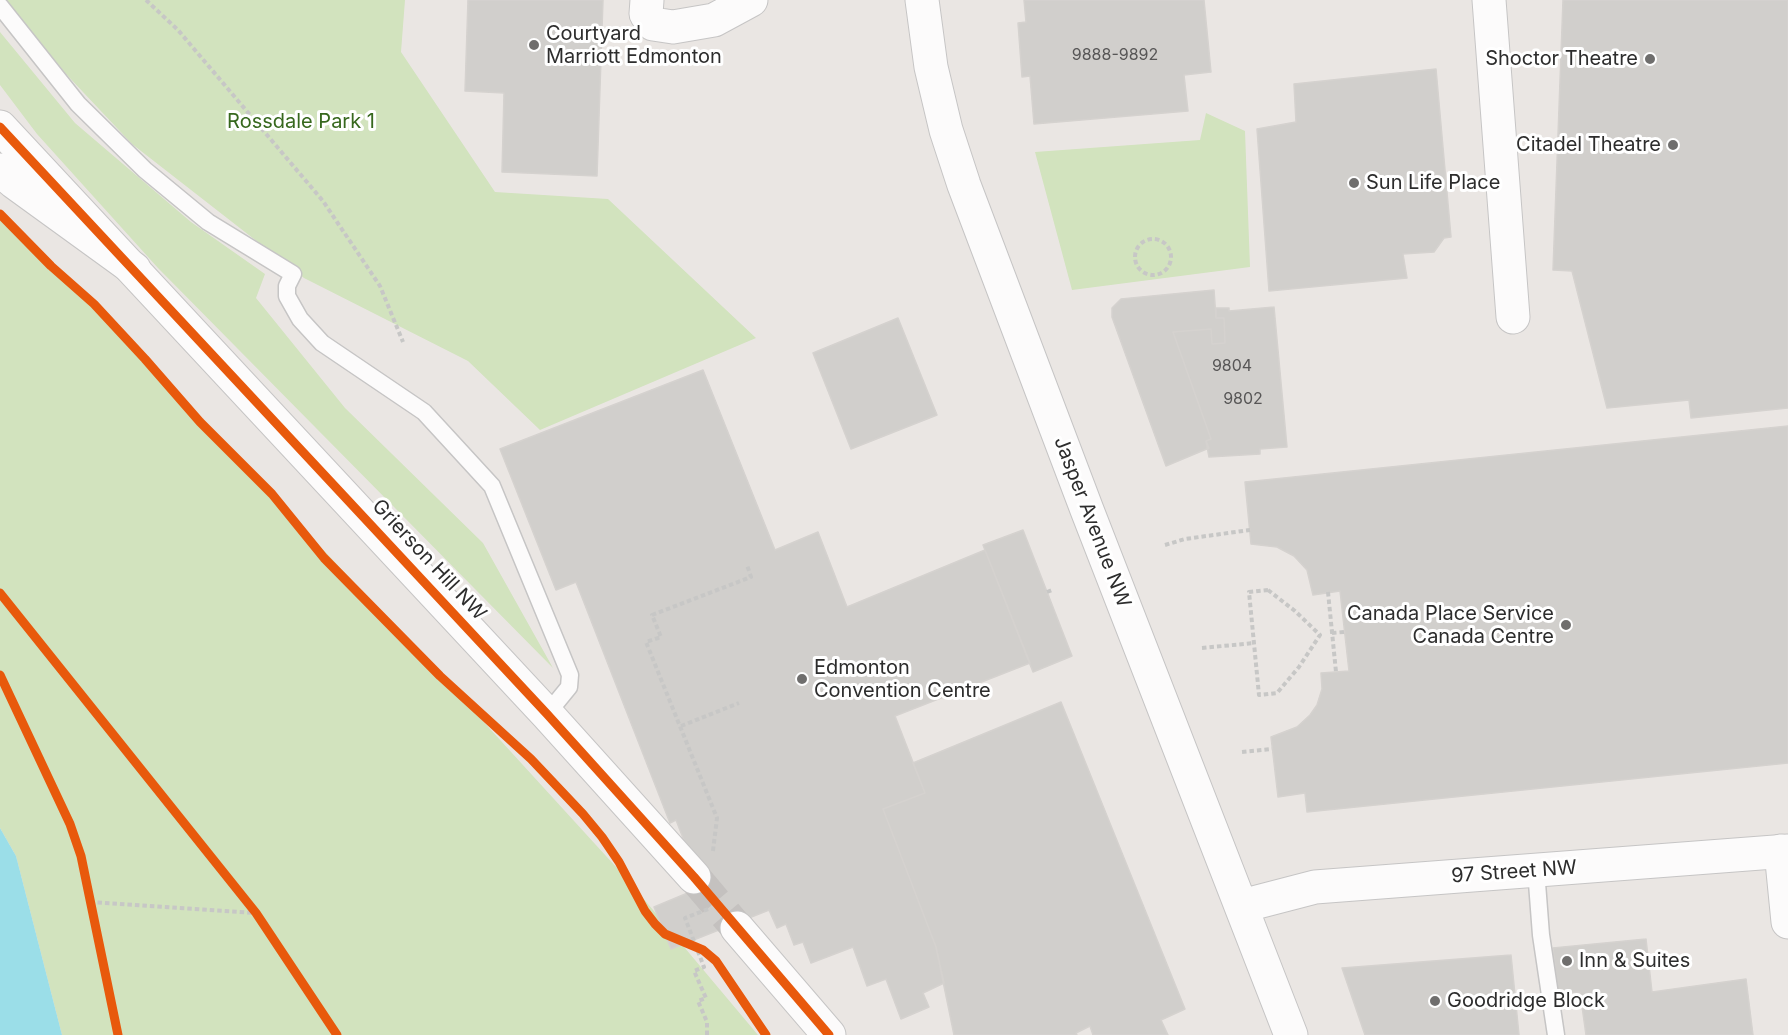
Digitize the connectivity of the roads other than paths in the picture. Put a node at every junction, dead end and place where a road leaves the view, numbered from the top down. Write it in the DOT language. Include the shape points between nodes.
graph roads {
  1 [pos="647,0"];
  2 [pos="751,0"];
  3 [pos="922,0"];
  4 [pos="1489,0"];
  5 [pos="0,6"];
  6 [pos="0,100"];
  7 [pos="0,127"];
  8 [pos="0,170"];
  9 [pos="134,269"];
  10 [pos="1514,317"];
  11 [pos="547,714"];
  12 [pos="1784,851"];
  13 [pos="704,865"];
  14 [pos="1536,870"];
  15 [pos="1242,906"];
  16 [pos="726,917"];
  17 [pos="1788,922"];
  18 [pos="829,1035"];
  19 [pos="1291,1035"];
  20 [pos="1556,1035"];
  1 -- 2 [label="street" via="646,14 653,24 673,27 714,20"];
  3 -- 15 [label="street, Jasper Avenue NW" via="931,67 964,184"];
  4 -- 10 [label="street"];
  5 -- 11 [label="lane" via="78,105 145,170 208,222 292,274 287,296 300,319 322,343 424,412 492,486 570,675 569,687"];
  6 -- 9 [label="street"];
  7 -- 9 [label="street"];
  8 -- 9 [label="street"];
  9 -- 11 [label="street, Grierson Hill NW"];
  11 -- 13 [label="street, Grierson Hill NW"];
  12 -- 14 [label="street, 97 Street NW"];
  12 -- 17 [label="street"];
  14 -- 15 [label="street, 97 Street NW" via="1315,887"];
  14 -- 20 [label="lane"];
  15 -- 19 [label="street, Jasper Avenue NW"];
  16 -- 18 [label="street"];
}
